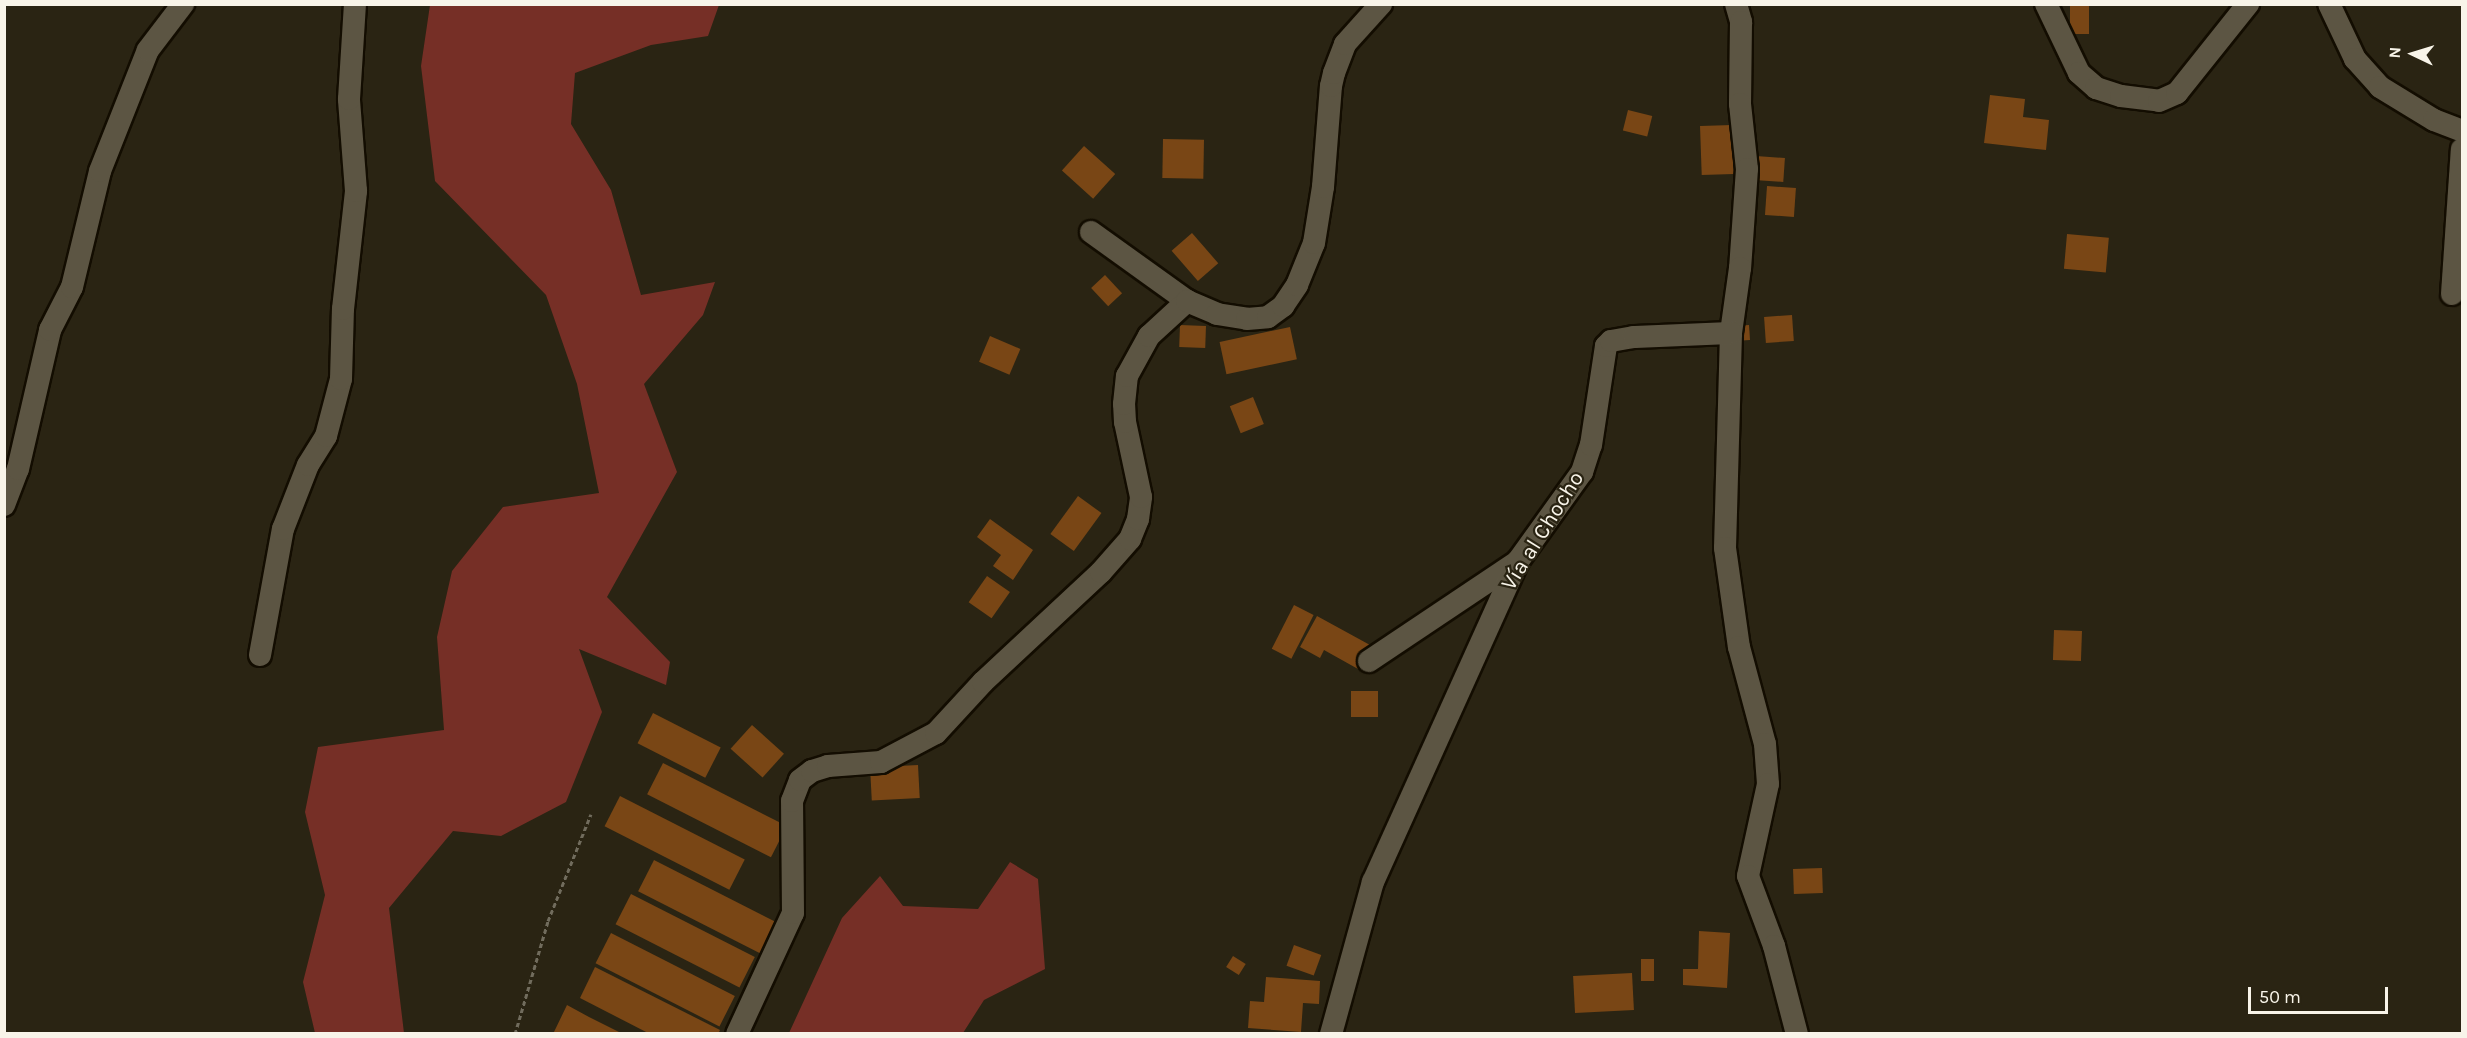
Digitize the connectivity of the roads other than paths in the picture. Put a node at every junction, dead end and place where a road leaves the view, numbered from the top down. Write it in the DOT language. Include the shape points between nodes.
graph roads {
  1 [pos="183,4"];
  2 [pos="355,4"];
  3 [pos="1381,4"];
  4 [pos="1736,4"];
  5 [pos="2046,4"];
  6 [pos="2248,4"];
  7 [pos="2329,4"];
  8 [pos="2463,131"];
  9 [pos="2463,149"];
  10 [pos="1091,232"];
  11 [pos="2452,294"];
  12 [pos="1187,301"];
  13 [pos="1731,333"];
  14 [pos="4,505"];
  15 [pos="1518,561"];
  16 [pos="260,655"];
  17 [pos="1369,661"];
  18 [pos="737,1034"];
  19 [pos="1331,1034"];
  20 [pos="1797,1034"];
  1 -- 14 [label="street" via="148,50 100,171 72,287 50,330 18,469"];
  2 -- 16 [label="street" via="349,99 356,190 343,309 341,379 326,435 308,465 283,529"];
  3 -- 12 [label="street" via="1345,44 1334,73 1314,243 1297,285 1283,306 1268,317 1247,319 1217,314"];
  4 -- 13 [label="street" via="1741,22 1740,104 1747,169"];
  5 -- 6 [label="street" via="2079,73 2096,88 2121,96 2159,100 2177,93"];
  7 -- 8 [label="street" via="2355,59 2380,87 2434,120"];
  9 -- 11 [label="street"];
  10 -- 12 [label="street"];
  12 -- 18 [label="street" via="1149,336 1127,376 1125,422 1141,496 1130,538 1101,572 983,682 936,733 881,762 812,771 794,790 793,913"];
  13 -- 15 [label="street, Vía al Chocho" via="1611,341 1604,355 1591,445 1582,472"];
  13 -- 20 [label="street" via="1725,548 1739,647 1765,744 1768,784 1748,876 1774,946"];
  15 -- 17 [label="street"];
  15 -- 19 [label="street, Vía al Chocho" via="1373,882"];
}
